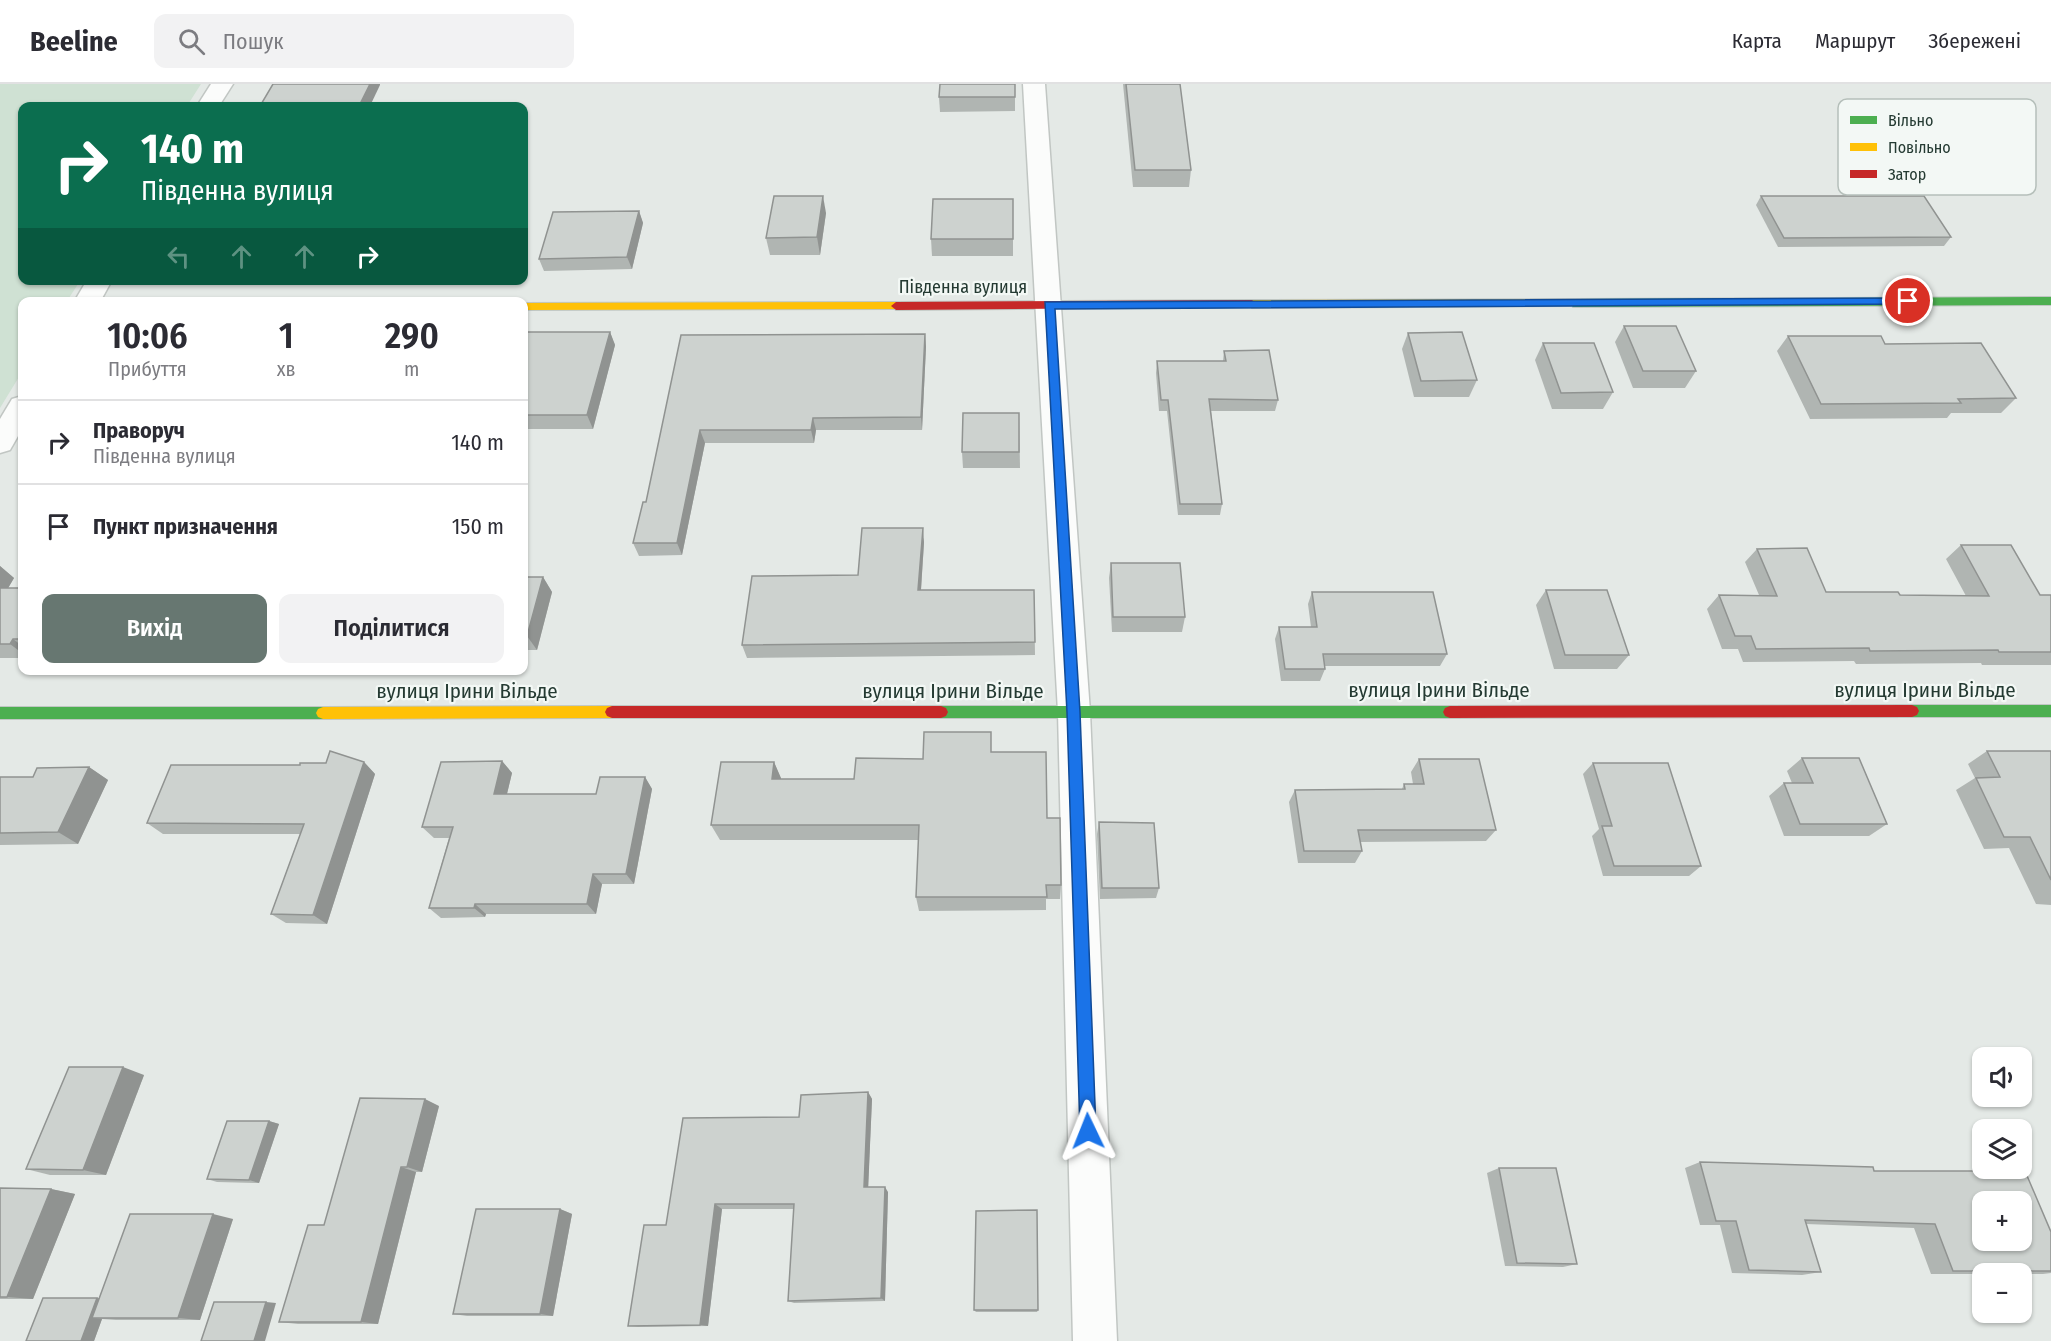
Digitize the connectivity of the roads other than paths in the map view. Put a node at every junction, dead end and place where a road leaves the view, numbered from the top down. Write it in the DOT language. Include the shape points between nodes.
graph roads {
  1 [pos="222,84"];
  2 [pos="1034,84"];
  3 [pos="211,102"];
  4 [pos="2051,301"];
  5 [pos="1049,305"];
  6 [pos="528,307"];
  7 [pos="18,413"];
  8 [pos="0,443"];
  9 [pos="2051,711"];
  10 [pos="1074,712"];
  11 [pos="0,713"];
  12 [pos="1095,1341"];
  1 -- 3 [label="street"];
  2 -- 5 [label="street"];
  4 -- 5 [label="street, Південна вулиця"];
  5 -- 6 [label="street, Південна вулиця"];
  5 -- 10 [label="street"];
  7 -- 8 [label="street"];
  9 -- 10 [label="street, вулиця Ірини Вільде"];
  10 -- 11 [label="street, вулиця Ірини Вільде"];
  10 -- 12 [label="street"];
}
